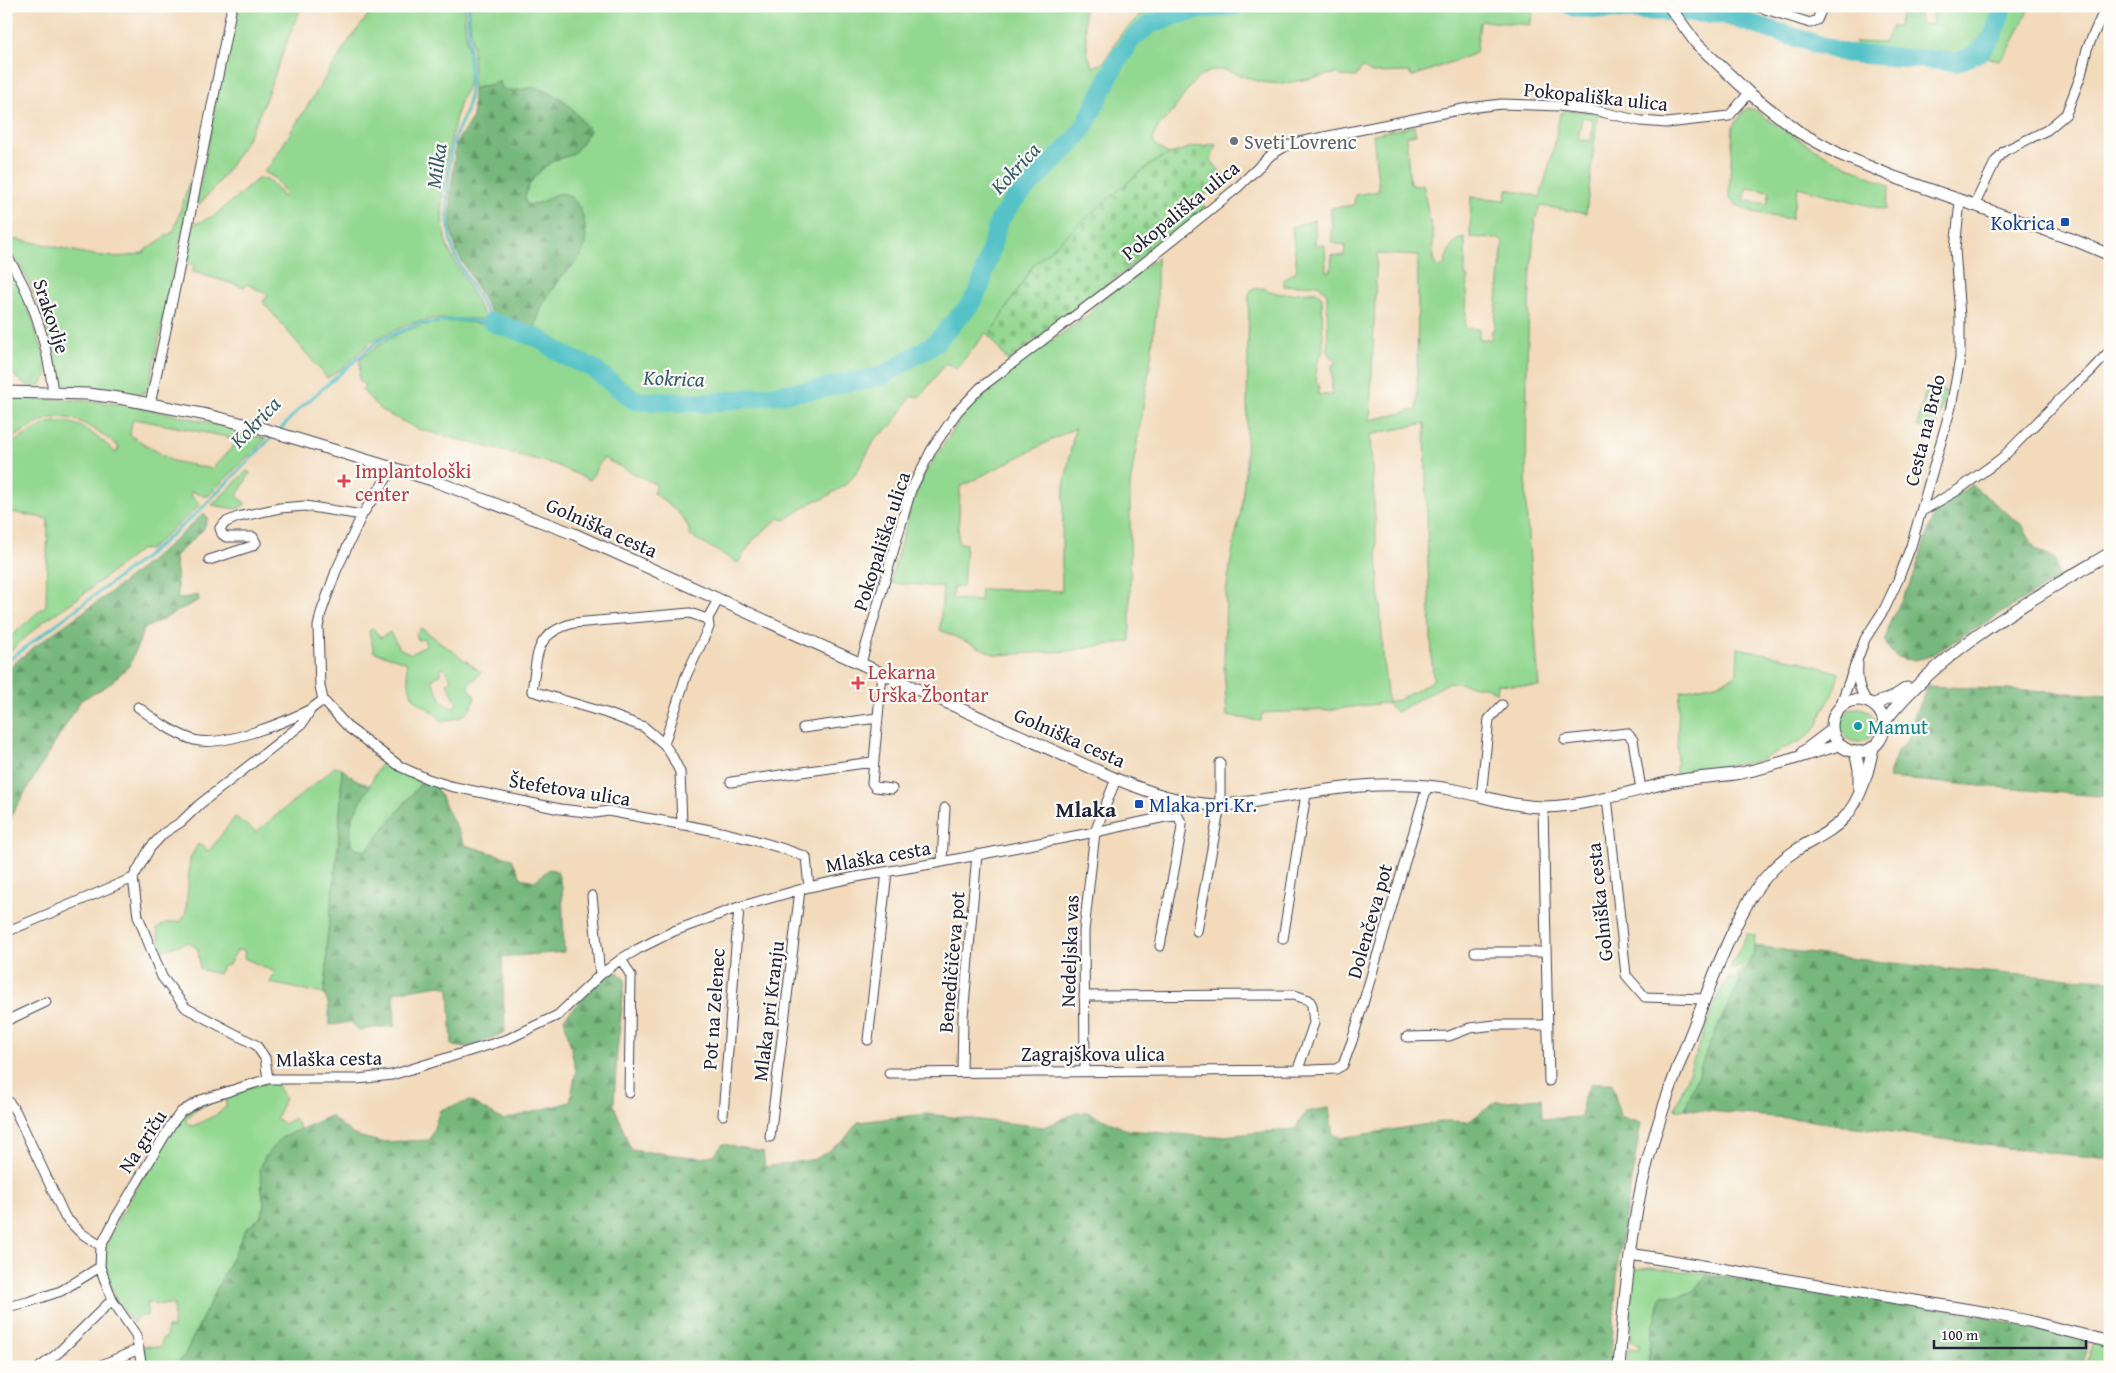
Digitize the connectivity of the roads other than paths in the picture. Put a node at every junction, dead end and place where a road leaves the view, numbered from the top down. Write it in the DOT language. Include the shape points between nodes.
graph roads {
  1 [pos="232,6"];
  2 [pos="1669,6"];
  3 [pos="1756,6"];
  4 [pos="1824,6"];
  5 [pos="2106,6"];
  6 [pos="1783,10"];
  7 [pos="1749,93"];
  8 [pos="1960,201"];
  9 [pos="1974,206"];
  10 [pos="6,255"];
  11 [pos="2110,255"];
  12 [pos="2110,351"];
  13 [pos="6,392"];
  14 [pos="53,392"];
  15 [pos="150,404"];
  16 [pos="394,467"];
  17 [pos="1922,511"];
  18 [pos="362,515"];
  19 [pos="2110,553"];
  20 [pos="209,560"];
  21 [pos="718,600"];
  22 [pos="708,618"];
  23 [pos="1858,654"];
  24 [pos="861,663"];
  25 [pos="882,673"];
  26 [pos="1924,677"];
  27 [pos="323,700"];
  28 [pos="1870,702"];
  29 [pos="1502,705"];
  30 [pos="1840,706"];
  31 [pos="138,707"];
  32 [pos="311,709"];
  33 [pos="877,718"];
  34 [pos="1885,721"];
  35 [pos="803,728"];
  36 [pos="1832,730"];
  37 [pos="1565,740"];
  38 [pos="664,744"];
  39 [pos="1840,745"];
  40 [pos="1872,748"];
  41 [pos="1855,752"];
  42 [pos="1798,756"];
  43 [pos="872,762"];
  44 [pos="1220,763"];
  45 [pos="1116,779"];
  46 [pos="731,782"];
  47 [pos="1427,786"];
  48 [pos="892,789"];
  49 [pos="1641,789"];
  50 [pos="1306,794"];
  51 [pos="1860,794"];
  52 [pos="1481,797"];
  53 [pos="1607,797"];
  54 [pos="1220,805"];
  55 [pos="1543,807"];
  56 [pos="945,808"];
  57 [pos="682,825"];
  58 [pos="1095,832"];
  59 [pos="977,854"];
  60 [pos="942,862"];
  61 [pos="887,872"];
  62 [pos="134,878"];
  63 [pos="804,889"];
  64 [pos="592,896"];
  65 [pos="739,906"];
  66 [pos="1197,931"];
  67 [pos="6,932"];
  68 [pos="1284,939"];
  69 [pos="1160,946"];
  70 [pos="1475,952"];
  71 [pos="1546,952"];
  72 [pos="621,959"];
  73 [pos="600,975"];
  74 [pos="1084,996"];
  75 [pos="1705,999"];
  76 [pos="46,1002"];
  77 [pos="6,1021"];
  78 [pos="1547,1025"];
  79 [pos="1407,1037"];
  80 [pos="868,1040"];
  81 [pos="1344,1066"];
  82 [pos="1298,1069"];
  83 [pos="1085,1071"];
  84 [pos="962,1072"];
  85 [pos="889,1073"];
  86 [pos="268,1079"];
  87 [pos="1549,1081"];
  88 [pos="629,1093"];
  89 [pos="8,1100"];
  90 [pos="723,1115"];
  91 [pos="770,1137"];
  92 [pos="102,1246"];
  93 [pos="1630,1254"];
  94 [pos="100,1267"];
  95 [pos="112,1300"];
  96 [pos="6,1307"];
  97 [pos="2110,1342"];
  98 [pos="139,1349"];
  99 [pos="40,1367"];
  100 [pos="97,1367"];
  101 [pos="142,1367"];
  102 [pos="1619,1367"];
  1 -- 15 [label="street"];
  2 -- 7 [label="main road" via="1708,56"];
  3 -- 6 [label="street"];
  4 -- 6 [label="street" via="1817,20 1810,23"];
  5 -- 9 [label="street" via="2087,48 2066,114 2047,130 2004,151 1995,162"];
  7 -- 8 [label="main road" via="1799,132 1839,154"];
  7 -- 24 [label="street, Pokopališka ulica" via="1729,116 1667,123 1559,106 1502,104 1476,107 1299,142 1271,155 1237,188 980,388 957,412 932,449 911,490"];
  8 -- 9 [label="main road"];
  8 -- 17 [label="street, Cesta na Brdo" via="1955,249 1960,359 1951,406"];
  9 -- 11 [label="main road"];
  10 -- 14 [label="street, Srakovlje" via="20,276 40,325 50,361"];
  12 -- 17 [label="street" via="2002,458"];
  13 -- 14 [label="main road, Golniška cesta"];
  14 -- 15 [label="main road, Golniška cesta"];
  15 -- 16 [label="main road, Golniška cesta" via="264,429"];
  16 -- 18 [label="street"];
  16 -- 21 [label="main road, Golniška cesta" via="574,534"];
  17 -- 23 [label="street, Cesta na Brdo" via="1898,580"];
  18 -- 20 [label="street" via="304,506 238,517 220,528 222,534 253,537 256,543"];
  18 -- 27 [label="street" via="336,571 318,627"];
  19 -- 26 [label="main road" via="1975,637"];
  21 -- 22 [label="street"];
  21 -- 24 [label="main road, Golniška cesta"];
  22 -- 38 [label="street" via="709,627 686,676"];
  22 -- 38 [label="street" via="690,613 574,623 547,635 538,652 532,691 636,724"];
  23 -- 28 [label="street" via="1859,689"];
  23 -- 30 [label="street, Cesta na Brdo"];
  24 -- 25 [label="main road, Golniška cesta"];
  25 -- 33 [label="street"];
  25 -- 45 [label="main road, Golniška cesta"];
  26 -- 28 [label="main road" via="1893,697"];
  26 -- 34 [label="main road"];
  27 -- 32 [label="street"];
  27 -- 57 [label="street, Štefetova ulica" via="349,728 401,767 450,786 560,809 608,811"];
  28 -- 30 [label="main road" via="1856,699"];
  28 -- 34 [label="main road"];
  29 -- 52 [label="street" via="1488,719"];
  30 -- 36 [label="main road" via="1832,721"];
  31 -- 32 [label="street" via="162,725 202,741 225,740"];
  32 -- 62 [label="street" via="302,724 164,833 150,848"];
  33 -- 35 [label="street"];
  33 -- 43 [label="street"];
  34 -- 40 [label="main road" via="1880,741"];
  36 -- 39 [label="main road"];
  36 -- 42 [label="main road"];
  37 -- 49 [label="street" via="1627,733 1633,740"];
  38 -- 57 [label="street" via="680,772"];
  39 -- 41 [label="main road"];
  39 -- 42 [label="main road"];
  40 -- 41 [label="main road" via="1864,753"];
  40 -- 51 [label="main road"];
  41 -- 51 [label="main road"];
  42 -- 49 [label="main road, Golniška cesta" via="1739,773"];
  43 -- 46 [label="street"];
  43 -- 48 [label="street" via="872,783 875,787"];
  44 -- 54 [label="street"];
  45 -- 54 [label="main road, Golniška cesta" via="1177,800"];
  45 -- 58 [label="street"];
  47 -- 50 [label="main road, Golniška cesta" via="1379,785"];
  47 -- 52 [label="main road, Golniška cesta"];
  47 -- 81 [label="street, Dolenčeva pot"];
  49 -- 53 [label="main road, Golniška cesta"];
  50 -- 54 [label="main road, Golniška cesta"];
  50 -- 68 [label="street"];
  51 -- 75 [label="main road" via="1844,818 1781,861 1766,877 1747,903"];
  52 -- 55 [label="main road, Golniška cesta"];
  53 -- 55 [label="main road, Golniška cesta"];
  53 -- 75 [label="street, Golniška cesta" via="1626,975 1646,997"];
  54 -- 66 [label="street"];
  55 -- 71 [label="street"];
  56 -- 60 [label="street"];
  57 -- 63 [label="street, Štefetova ulica" via="754,839 806,857"];
  58 -- 59 [label="street, Mlaška cesta"];
  58 -- 69 [label="street" via="1165,817 1180,818 1181,833"];
  58 -- 74 [label="street, Nedeljska vas" via="1084,931"];
  59 -- 60 [label="street, Mlaška cesta"];
  59 -- 84 [label="street, Benedičičeva pot" via="963,1017"];
  60 -- 61 [label="street, Mlaška cesta"];
  61 -- 63 [label="street, Mlaška cesta"];
  61 -- 80 [label="street"];
  62 -- 67 [label="street"];
  62 -- 86 [label="street, Mlaška cesta" via="138,916 162,977 186,1008 256,1045 265,1058"];
  63 -- 65 [label="street, Mlaška cesta"];
  63 -- 91 [label="street, Mlaka pri Kranju"];
  64 -- 73 [label="street"];
  65 -- 72 [label="street, Mlaška cesta" via="660,937"];
  65 -- 90 [label="street, Pot na Zelenec"];
  70 -- 71 [label="street"];
  71 -- 78 [label="street"];
  72 -- 73 [label="street, Mlaška cesta"];
  72 -- 88 [label="street" via="631,976"];
  73 -- 86 [label="street, Mlaška cesta" via="558,1015 508,1039 392,1074 358,1079"];
  74 -- 82 [label="street" via="1302,997 1312,1005 1314,1023"];
  74 -- 83 [label="street, Nedeljska vas"];
  75 -- 93 [label="main road" via="1659,1123 1637,1208"];
  76 -- 77 [label="street"];
  78 -- 79 [label="street" via="1496,1025 1470,1028 1449,1036"];
  78 -- 87 [label="street"];
  81 -- 82 [label="street, Zagrajškova ulica"];
  82 -- 83 [label="street, Zagrajškova ulica"];
  83 -- 84 [label="street, Zagrajškova ulica"];
  84 -- 85 [label="street, Zagrajškova ulica"];
  86 -- 92 [label="street, Na griču" via="201,1100 181,1112 153,1152"];
  89 -- 92 [label="street" via="65,1217 81,1233"];
  92 -- 94 [label="street, Na griču"];
  93 -- 97 [label="main road" via="1994,1314"];
  93 -- 102 [label="main road"];
  94 -- 95 [label="street, Na griču"];
  94 -- 96 [label="street" via="61,1291"];
  95 -- 98 [label="street, Na griču" via="130,1324"];
  95 -- 99 [label="street"];
  98 -- 100 [label="street"];
  98 -- 101 [label="street, Na griču"];
}
